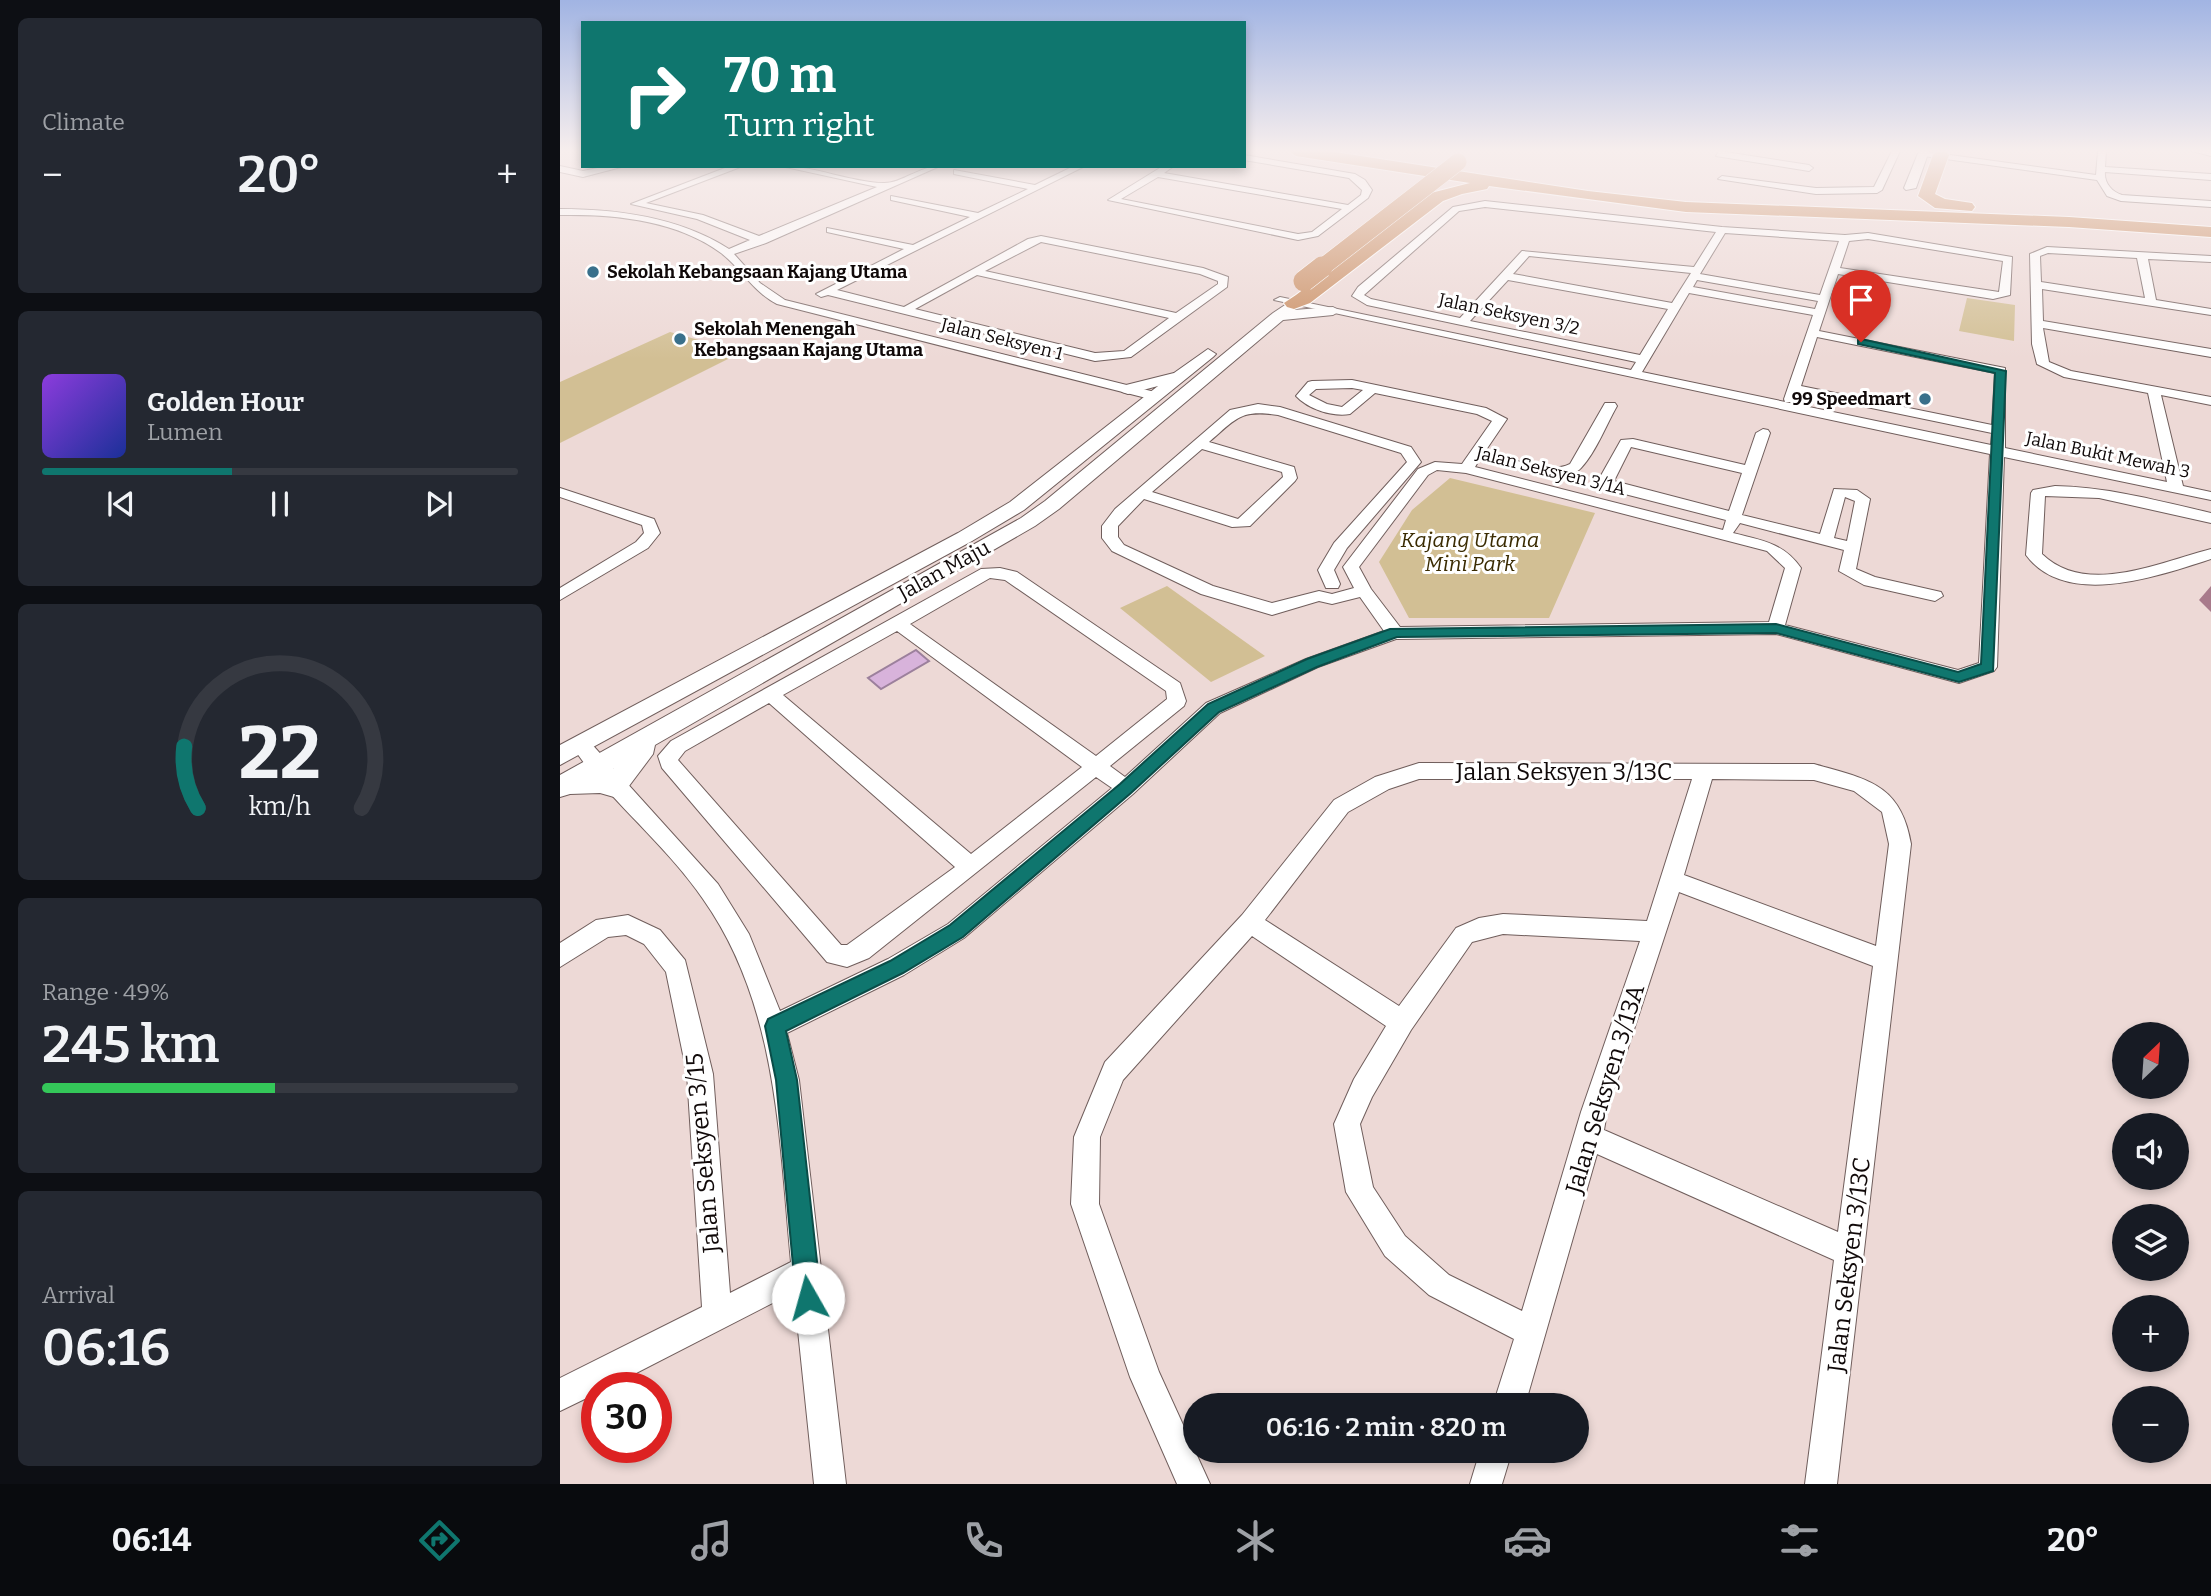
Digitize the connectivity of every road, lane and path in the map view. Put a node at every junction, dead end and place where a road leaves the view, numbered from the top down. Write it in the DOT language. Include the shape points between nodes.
graph roads {
  1 [pos="640,220"];
  2 [pos="712,220"];
  3 [pos="810,220"];
  4 [pos="971,220"];
  5 [pos="1214,220"];
  6 [pos="1334,220"];
  7 [pos="1370,220"];
  8 [pos="1391,220"];
  9 [pos="1404,220"];
  10 [pos="1443,220"];
  11 [pos="1620,220"];
  12 [pos="2022,220"];
  13 [pos="2169,220"];
  14 [pos="2211,223"];
  15 [pos="830,230"];
  16 [pos="1722,230"];
  17 [pos="2211,232"];
  18 [pos="1845,237"];
  19 [pos="762,241"];
  20 [pos="914,248"];
  21 [pos="728,253"];
  22 [pos="2142,255"];
  23 [pos="2211,259"];
  24 [pos="1835,270"];
  25 [pos="976,272"];
  26 [pos="1694,273"];
  27 [pos="1506,276"];
  28 [pos="2037,285"];
  29 [pos="1684,289"];
  30 [pos="826,291"];
  31 [pos="1298,295"];
  32 [pos="1826,299"];
  33 [pos="2151,303"];
  34 [pos="797,306"];
  35 [pos="1674,307"];
  36 [pos="904,311"];
  37 [pos="1333,311"];
  38 [pos="2211,312"];
  39 [pos="1821,313"];
  40 [pos="1178,317"];
  41 [pos="1463,322"];
  42 [pos="2037,323"];
  43 [pos="1814,333"];
  44 [pos="2211,353"];
  45 [pos="1644,360"];
  46 [pos="1634,376"];
  47 [pos="1190,379"];
  48 [pos="1125,388"];
  49 [pos="1373,388"];
  50 [pos="1794,388"];
  51 [pos="2154,391"];
  52 [pos="1154,396"];
  53 [pos="2211,401"];
  54 [pos="1611,406"];
  55 [pos="1787,408"];
  56 [pos="1124,420"];
  57 [pos="1148,425"];
  58 [pos="1997,430"];
  59 [pos="1763,433"];
  60 [pos="1199,444"];
  61 [pos="1478,452"];
  62 [pos="1996,452"];
  63 [pos="1466,469"];
  64 [pos="1750,471"];
  65 [pos="2155,485"];
  66 [pos="2176,489"];
  67 [pos="560,492"];
  68 [pos="1142,494"];
  69 [pos="2211,496"];
  70 [pos="2159,507"];
  71 [pos="1734,517"];
  72 [pos="2211,518"];
  73 [pos="1727,536"];
  74 [pos="1826,539"];
  75 [pos="1853,547"];
  76 [pos="2211,554"];
  77 [pos="1361,584"];
  78 [pos="1325,590"];
  79 [pos="560,595"];
  80 [pos="1936,596"];
  81 [pos="896,622"];
  82 [pos="1776,628"];
  83 [pos="1395,632"];
  84 [pos="770,694"];
  85 [pos="571,751"];
  86 [pos="1094,766"];
  87 [pos="1704,773"];
  88 [pos="606,777"];
  89 [pos="562,786"];
  90 [pos="1126,788"];
  91 [pos="971,867"];
  92 [pos="1672,880"];
  93 [pos="1250,922"];
  94 [pos="1655,932"];
  95 [pos="560,956"];
  96 [pos="1886,960"];
  97 [pos="1402,1022"];
  98 [pos="775,1026"];
  99 [pos="1589,1137"];
  100 [pos="1850,1252"];
  101 [pos="805,1271"];
  102 [pos="717,1314"];
  103 [pos="1530,1331"];
  104 [pos="1512,1393"];
  105 [pos="560,1395"];
  106 [pos="1492,1463"];
  107 [pos="830,1484"];
  108 [pos="1194,1484"];
  109 [pos="1486,1484"];
  110 [pos="1821,1484"];
  1 -- 21 [label="street, Jalan Seksyen 1" via="703,238"];
  2 -- 19 [label="street"];
  3 -- 19 [label="street"];
  4 -- 20 [label="street"];
  5 -- 6 [label="street" via="1298,237 1315,234"];
  7 -- 31 [label="highway" via="1332,250"];
  8 -- 31 [label="highway, bridge"];
  9 -- 31 [label="highway"];
  10 -- 41 [label="street, Jalan Seksyen 3/2" via="1358,296 1367,302"];
  11 -- 16 [label="street, Jalan Seksyen 3/2"];
  12 -- 17 [label="highway"];
  13 -- 14 [label="highway"];
  15 -- 20 [label="street"];
  16 -- 18 [label="street"];
  16 -- 26 [label="street"];
  18 -- 24 [label="street"];
  18 -- 24 [label="street" via="1868,236 2008,259 2004,295"];
  19 -- 21 [label="street"];
  20 -- 30 [label="street"];
  21 -- 34 [label="street, Jalan Seksyen 1" via="764,293"];
  22 -- 23 [label="street"];
  22 -- 28 [label="street" via="2040,251 2035,254"];
  22 -- 33 [label="street"];
  24 -- 32 [label="street"];
  25 -- 36 [label="street"];
  25 -- 40 [label="street"];
  25 -- 40 [label="street" via="1032,241 1049,239 1224,279 1223,285"];
  26 -- 27 [label="street" via="1526,253"];
  26 -- 29 [label="street"];
  26 -- 32 [label="street"];
  27 -- 35 [label="street"];
  27 -- 41 [label="street"];
  28 -- 33 [label="street"];
  28 -- 42 [label="street"];
  29 -- 35 [label="street"];
  29 -- 39 [label="street"];
  30 -- 34 [label="street"];
  30 -- 36 [label="street"];
  31 -- 37 [label="highway"];
  31 -- 37 [label="street"];
  31 -- 47 [label="street, Jalan Maju"];
  32 -- 39 [label="street"];
  33 -- 38 [label="street"];
  34 -- 48 [label="street, Jalan Seksyen 1"];
  35 -- 45 [label="street"];
  36 -- 40 [label="street" via="1095,358 1127,354"];
  37 -- 46 [label="street"];
  39 -- 43 [label="street"];
  41 -- 45 [label="street, Jalan Seksyen 3/2"];
  42 -- 44 [label="street"];
  42 -- 51 [label="street" via="2040,360 2048,368"];
  43 -- 50 [label="street"];
  43 -- 58 [label="street" via="2001,371"];
  45 -- 46 [label="street"];
  46 -- 55 [label="street"];
  47 -- 48 [label="street"];
  47 -- 52 [label="street"];
  47 -- 57 [label="street, Jalan Maju"];
  48 -- 52 [label="street, Jalan Seksyen 1"];
  48 -- 56 [label="street" via="1129,400"];
  49 -- 61 [label="street" via="1500,419"];
  50 -- 55 [label="street"];
  50 -- 58 [label="street"];
  51 -- 53 [label="street"];
  51 -- 66 [label="street"];
  52 -- 56 [label="street, Jalan Maju"];
  52 -- 57 [label="street" via="1156,408"];
  54 -- 61 [label="street" via="1569,472 1555,473"];
  55 -- 62 [label="street"];
  56 -- 85 [label="street, Jalan Maju" via="1017,506"];
  57 -- 88 [label="street, Jalan Maju" via="1028,522 652,737"];
  58 -- 62 [label="street"];
  59 -- 64 [label="street"];
  60 -- 68 [label="street"];
  60 -- 68 [label="street" via="1289,470 1290,478 1245,523 1237,524"];
  60 -- 78 [label="street" via="1235,413 1258,408 1280,411 1412,455 1414,462 1340,546 1326,570"];
  61 -- 63 [label="street"];
  62 -- 65 [label="street, Jalan Bukit Mewah 3"];
  62 -- 82 [label="street" via="1988,667 1959,677"];
  63 -- 73 [label="street, Jalan Seksyen 3/1A"];
  63 -- 77 [label="street, Jalan Seksyen 3/1A" via="1434,466 1423,472 1350,566"];
  64 -- 71 [label="street"];
  64 -- 71 [label="street" via="1626,443 1606,478 1618,488"];
  65 -- 66 [label="street, Jalan Bukit Mewah 3"];
  65 -- 70 [label="street"];
  66 -- 69 [label="street, Jalan Bukit Mewah 3"];
  67 -- 79 [label="street" via="649,522 652,533 642,545"];
  68 -- 78 [label="street" via="1110,526 1110,538 1118,548 1207,590 1272,609"];
  70 -- 72 [label="street"];
  70 -- 76 [label="street" via="2080,491 2038,493 2034,555 2057,573 2092,581"];
  71 -- 73 [label="street"];
  71 -- 74 [label="street"];
  73 -- 82 [label="street, Jalan Seksyen 3/1A" via="1773,548 1793,568"];
  74 -- 75 [label="street"];
  74 -- 75 [label="street" via="1839,492 1852,492 1863,499"];
  75 -- 80 [label="street" via="1847,571"];
  77 -- 78 [label="street" via="1332,599"];
  77 -- 83 [label="street"];
  81 -- 84 [label="street"];
  81 -- 86 [label="street"];
  81 -- 86 [label="street" via="987,573 1000,573 1011,576 1174,688 1177,701"];
  82 -- 83 [label="street"];
  83 -- 90 [label="street" via="1213,708"];
  84 -- 91 [label="street"];
  84 -- 91 [label="street" via="678,746 668,756 669,763 835,955 861,951"];
  85 -- 88 [label="street"];
  86 -- 90 [label="street"];
  86 -- 91 [label="street"];
  87 -- 92 [label="street, Jalan Seksyen 3/13A"];
  87 -- 93 [label="street, Jalan Seksyen 3/13C" via="1419,771 1382,783 1341,806"];
  87 -- 96 [label="street, Jalan Seksyen 3/13C" via="1814,772 1860,785 1891,807 1900,844"];
  88 -- 89 [label="street" via="600,783"];
  88 -- 98 [label="street" via="693,869 741,938"];
  90 -- 98 [label="street" via="957,931 896,967"];
  92 -- 94 [label="street, Jalan Seksyen 3/13A"];
  92 -- 96 [label="street"];
  93 -- 97 [label="street"];
  93 -- 108 [label="street, Jalan Seksyen 3/13C" via="1114,1071 1087,1137 1085,1204 1145,1377"];
  94 -- 97 [label="street" via="1503,924 1479,928 1464,935"];
  94 -- 99 [label="street, Jalan Seksyen 3/13A"];
  95 -- 102 [label="street, Jalan Seksyen 3/15" via="604,927 628,925 652,937 677,968 700,1074"];
  96 -- 100 [label="street, Jalan Seksyen 3/13C"];
  97 -- 103 [label="street" via="1347,1124 1360,1192 1395,1246 1438,1285"];
  98 -- 101 [label="street" via="786,1080"];
  99 -- 100 [label="street"];
  99 -- 103 [label="street, Jalan Seksyen 3/13A"];
  100 -- 110 [label="street, Jalan Seksyen 3/13C"];
  101 -- 102 [label="street"];
  101 -- 107 [label="street"];
  102 -- 105 [label="street"];
  103 -- 104 [label="street, Jalan Seksyen 3/13A"];
  106 -- 109 [label="street"];
}
